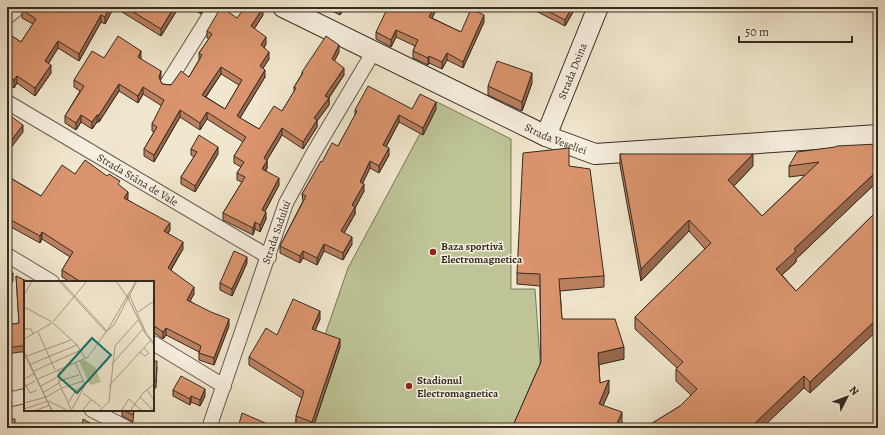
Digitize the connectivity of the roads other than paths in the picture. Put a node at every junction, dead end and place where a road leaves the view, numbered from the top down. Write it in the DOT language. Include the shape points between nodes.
graph roads {
  1 [pos="215,7"];
  2 [pos="284,7"];
  3 [pos="598,7"];
  4 [pos="374,51"];
  5 [pos="167,84"];
  6 [pos="7,102"];
  7 [pos="878,135"];
  8 [pos="546,136"];
  9 [pos="7,255"];
  10 [pos="269,257"];
  11 [pos="50,281"];
  12 [pos="154,344"];
  13 [pos="224,386"];
  14 [pos="24,396"];
  15 [pos="7,400"];
  16 [pos="94,411"];
  17 [pos="127,428"];
  18 [pos="209,428"];
  1 -- 5 [label="street"];
  2 -- 4 [label="street, Strada Veseliei"];
  3 -- 8 [label="street, Strada Doina"];
  4 -- 8 [label="street, Strada Veseliei"];
  4 -- 10 [label="street, Strada Sadului" via="292,191"];
  6 -- 10 [label="street, Strada Stâna de Vale"];
  7 -- 8 [label="street, Strada Veseliei" via="601,155"];
  9 -- 11 [label="street"];
  10 -- 13 [label="street, Strada Sadului"];
  12 -- 13 [label="street"];
  13 -- 18 [label="street, Strada Sadului"];
  14 -- 15 [label="street"];
  16 -- 17 [label="street"];
}
